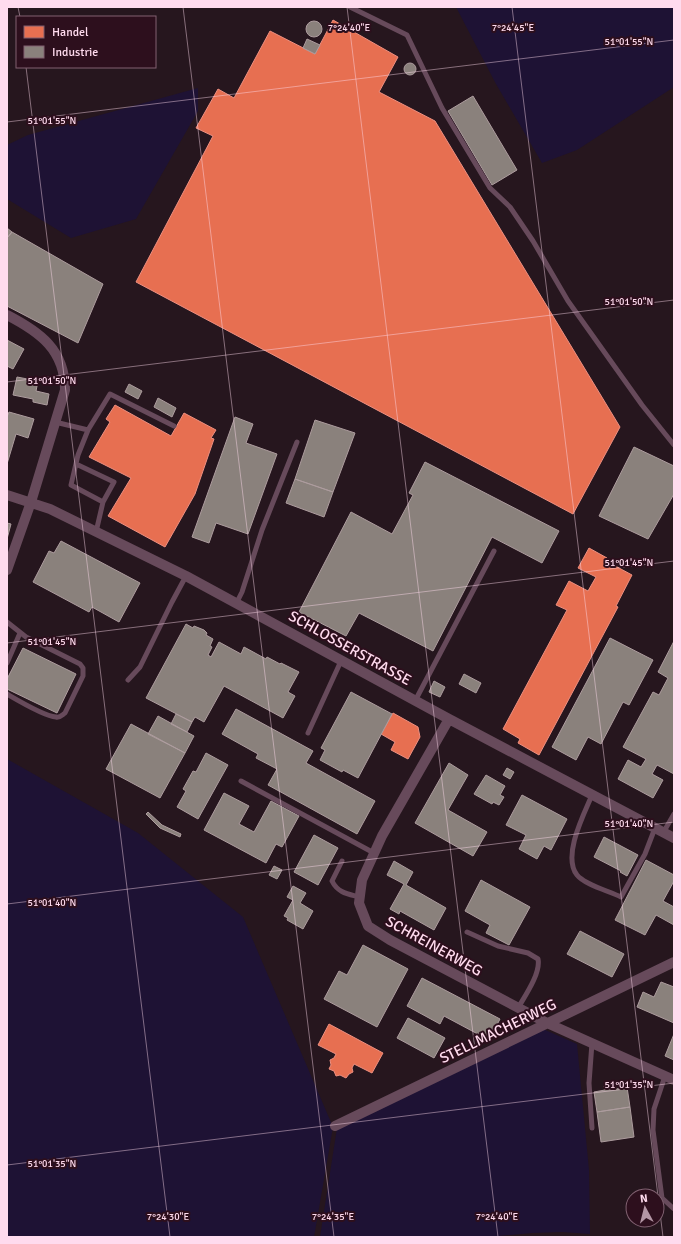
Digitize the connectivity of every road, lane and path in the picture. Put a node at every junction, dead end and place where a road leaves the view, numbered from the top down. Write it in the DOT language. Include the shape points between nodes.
graph roads {
  1 [pos="350,7"];
  2 [pos="7,315"];
  3 [pos="55,422"];
  4 [pos="174,426"];
  5 [pos="88,430"];
  6 [pos="297,442"];
  7 [pos="674,445"];
  8 [pos="76,464"];
  9 [pos="7,495"];
  10 [pos="31,502"];
  11 [pos="103,502"];
  12 [pos="96,532"];
  13 [pos="494,551"];
  14 [pos="7,570"];
  15 [pos="186,576"];
  16 [pos="236,604"];
  17 [pos="7,622"];
  18 [pos="20,633"];
  19 [pos="341,661"];
  20 [pos="7,663"];
  21 [pos="128,680"];
  22 [pos="7,694"];
  23 [pos="416,701"];
  24 [pos="449,719"];
  25 [pos="308,733"];
  26 [pos="241,781"];
  27 [pos="592,795"];
  28 [pos="674,814"];
  29 [pos="659,830"];
  30 [pos="674,838"];
  31 [pos="374,853"];
  32 [pos="342,861"];
  33 [pos="359,897"];
  34 [pos="467,932"];
  35 [pos="674,962"];
  36 [pos="518,1008"];
  37 [pos="547,1023"];
  38 [pos="592,1043"];
  39 [pos="669,1078"];
  40 [pos="335,1126"];
  41 [pos="592,1128"];
  42 [pos="674,1209"];
  1 -- 7 [label="lane" via="407,36 442,108 490,188 510,207 568,301 642,405"];
  2 -- 3 [label="street" via="27,325 50,344 58,357 65,378 65,390"];
  3 -- 5 [label="lane"];
  3 -- 10 [label="street"];
  4 -- 5 [label="lane" via="110,394"];
  5 -- 8 [label="lane"];
  6 -- 16 [label="lane"];
  8 -- 11 [label="lane" via="71,485"];
  8 -- 11 [label="lane" via="114,482"];
  9 -- 10 [label="street, SCHLOSSERSTRASSE"];
  10 -- 12 [label="street, SCHLOSSERSTRASSE"];
  10 -- 14 [label="street"];
  11 -- 12 [label="lane"];
  12 -- 15 [label="street, SCHLOSSERSTRASSE"];
  13 -- 23 [label="lane"];
  15 -- 16 [label="street, SCHLOSSERSTRASSE"];
  15 -- 21 [label="lane" via="140,667"];
  16 -- 19 [label="street, SCHLOSSERSTRASSE"];
  17 -- 18 [label="lane"];
  18 -- 20 [label="lane"];
  18 -- 22 [label="lane" via="80,664 83,676 65,714 61,717 46,714"];
  19 -- 23 [label="street, SCHLOSSERSTRASSE"];
  19 -- 25 [label="lane"];
  23 -- 24 [label="street, SCHLOSSERSTRASSE"];
  24 -- 27 [label="street, SCHLOSSERSTRASSE"];
  24 -- 31 [label="street, SCHREINERWEG"];
  26 -- 31 [label="lane"];
  27 -- 29 [label="street, SCHLOSSERSTRASSE"];
  27 -- 29 [label="lane" via="577,830 572,857 576,874 585,881 621,897"];
  28 -- 29 [label="lane"];
  29 -- 30 [label="street, SCHLOSSERSTRASSE"];
  31 -- 33 [label="street, SCHREINERWEG" via="362,880"];
  32 -- 33 [label="lane" via="332,881 341,892"];
  33 -- 36 [label="street, SCHREINERWEG" via="359,904 368,926"];
  34 -- 36 [label="lane" via="498,946 528,953 538,959 539,964 532,984"];
  35 -- 37 [label="street, STELLMACHERWEG"];
  36 -- 37 [label="street, SCHREINERWEG"];
  37 -- 38 [label="street, SCHREINERWEG"];
  37 -- 40 [label="street, STELLMACHERWEG"];
  38 -- 39 [label="street, SCHREINERWEG"];
  38 -- 41 [label="lane" via="588,1083"];
  39 -- 42 [label="lane" via="654,1109 653,1130 662,1198"];
}
